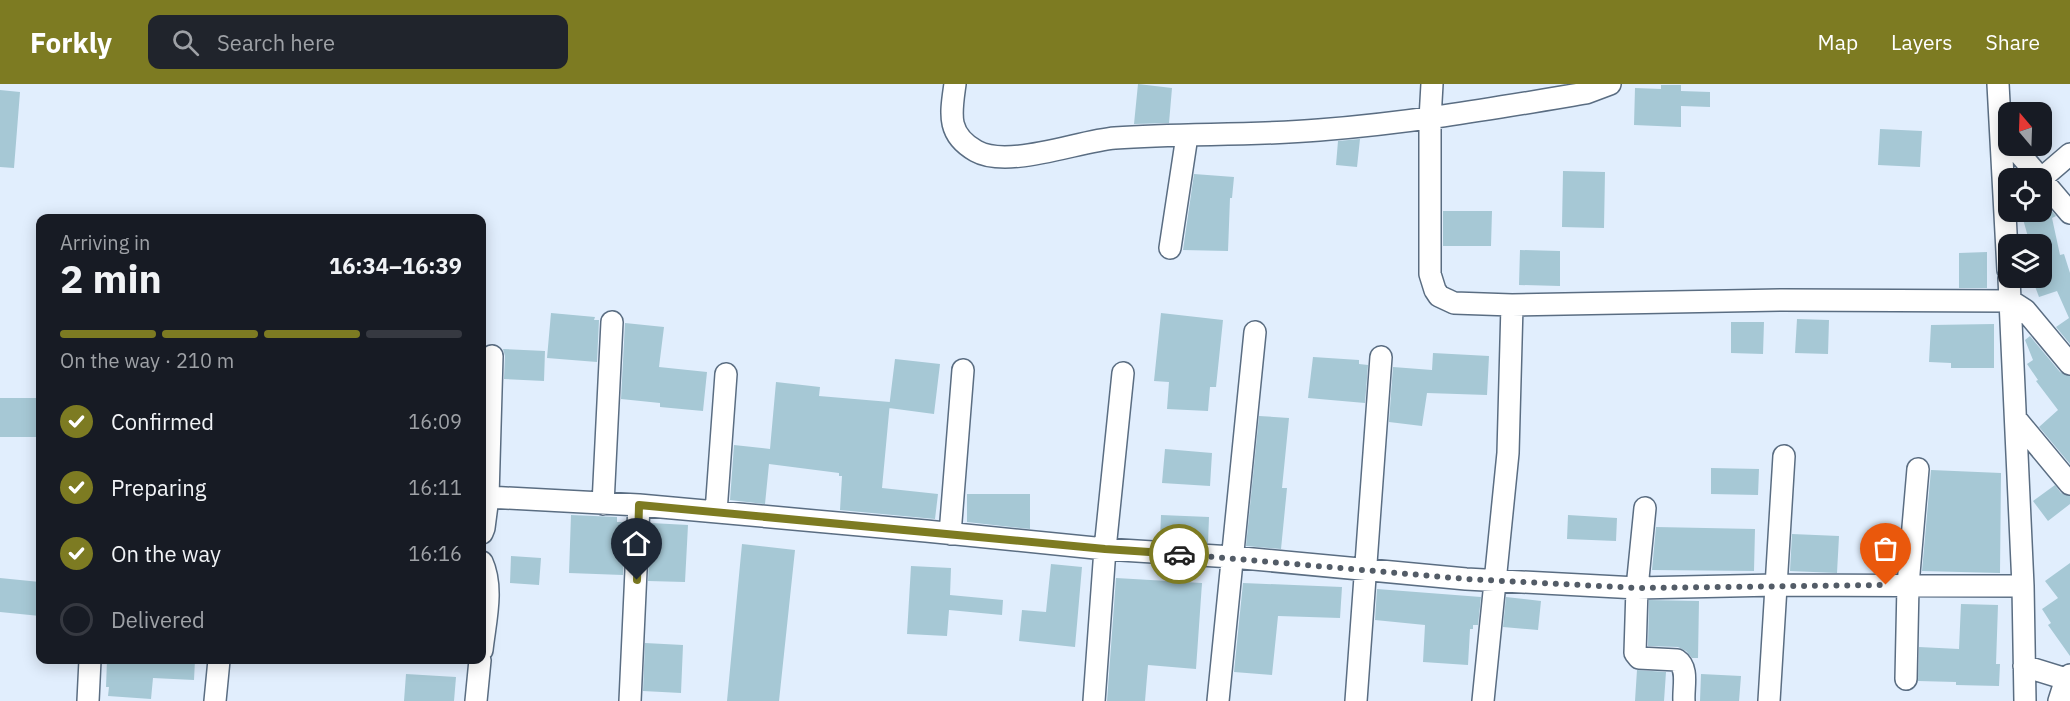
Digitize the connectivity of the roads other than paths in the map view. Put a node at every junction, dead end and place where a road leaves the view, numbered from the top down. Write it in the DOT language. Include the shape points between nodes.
graph roads {
  1 [pos="955,84"];
  2 [pos="1432,84"];
  3 [pos="1610,84"];
  4 [pos="1998,84"];
  5 [pos="2001,102"];
  6 [pos="1430,119"];
  7 [pos="1187,136"];
  8 [pos="2070,154"];
  9 [pos="2007,156"];
  10 [pos="2022,156"];
  11 [pos="2033,168"];
  12 [pos="2052,169"];
  13 [pos="2052,190"];
  14 [pos="2070,213"];
  15 [pos="2008,234"];
  16 [pos="1170,248"];
  17 [pos="2010,288"];
  18 [pos="2011,301"];
  19 [pos="1512,305"];
  20 [pos="612,322"];
  21 [pos="1255,332"];
  22 [pos="492,356"];
  23 [pos="1381,357"];
  24 [pos="2070,364"];
  25 [pos="963,369"];
  26 [pos="1123,373"];
  27 [pos="726,374"];
  28 [pos="2016,419"];
  29 [pos="1784,456"];
  30 [pos="1918,469"];
  31 [pos="2070,484"];
  32 [pos="488,497"];
  33 [pos="603,504"];
  34 [pos="639,505"];
  35 [pos="1645,508"];
  36 [pos="486,512"];
  37 [pos="716,512"];
  38 [pos="950,534"];
  39 [pos="1105,549"];
  40 [pos="1232,557"];
  41 [pos="1366,571"];
  42 [pos="486,574"];
  43 [pos="1496,580"];
  44 [pos="1776,585"];
  45 [pos="1908,585"];
  46 [pos="2023,586"];
  47 [pos="1638,588"];
  48 [pos="486,611"];
  49 [pos="90,664"];
  50 [pos="219,664"];
  51 [pos="480,664"];
  52 [pos="2024,666"];
  53 [pos="2068,677"];
  54 [pos="1906,679"];
  55 [pos="88,701"];
  56 [pos="215,701"];
  57 [pos="477,701"];
  58 [pos="630,701"];
  59 [pos="1094,701"];
  60 [pos="1218,701"];
  61 [pos="1356,701"];
  62 [pos="1483,701"];
  63 [pos="1684,701"];
  64 [pos="1769,701"];
  65 [pos="2025,701"];
  66 [pos="2059,701"];
  1 -- 7 [label="street" via="950,117 953,128 977,152 994,157 1014,157 1113,138"];
  2 -- 6 [label="street"];
  3 -- 6 [label="street" via="1586,93"];
  4 -- 5 [label="street"];
  6 -- 7 [label="street" via="1318,130"];
  6 -- 19 [label="street" via="1430,274 1434,291 1454,303"];
  7 -- 16 [label="street"];
  8 -- 12 [label="street"];
  9 -- 15 [label="street"];
  10 -- 11 [label="street"];
  13 -- 14 [label="street"];
  17 -- 18 [label="street"];
  18 -- 19 [label="street"];
  18 -- 24 [label="street" via="2025,310"];
  18 -- 28 [label="street"];
  19 -- 43 [label="street" via="1508,453"];
  20 -- 33 [label="street"];
  21 -- 40 [label="street"];
  22 -- 32 [label="street"];
  23 -- 41 [label="street"];
  25 -- 38 [label="street"];
  26 -- 39 [label="street"];
  27 -- 37 [label="street"];
  28 -- 31 [label="street"];
  28 -- 46 [label="street"];
  29 -- 44 [label="street"];
  30 -- 45 [label="street"];
  32 -- 33 [label="street"];
  32 -- 36 [label="street"];
  33 -- 34 [label="street"];
  34 -- 37 [label="street"];
  34 -- 58 [label="street"];
  35 -- 47 [label="street"];
  37 -- 38 [label="street"];
  38 -- 39 [label="street"];
  39 -- 40 [label="street"];
  39 -- 59 [label="street"];
  40 -- 41 [label="street"];
  40 -- 60 [label="street"];
  41 -- 43 [label="street"];
  41 -- 61 [label="street"];
  42 -- 48 [label="street"];
  43 -- 47 [label="street"];
  43 -- 62 [label="street"];
  44 -- 45 [label="street"];
  44 -- 47 [label="street"];
  44 -- 64 [label="street"];
  45 -- 46 [label="street"];
  45 -- 54 [label="street"];
  46 -- 52 [label="street"];
  47 -- 63 [label="street" via="1635,653 1639,658 1682,663"];
  49 -- 55 [label="street"];
  50 -- 56 [label="street"];
  51 -- 57 [label="street"];
  52 -- 53 [label="street"];
  52 -- 65 [label="street"];
  53 -- 66 [label="street"];
}
